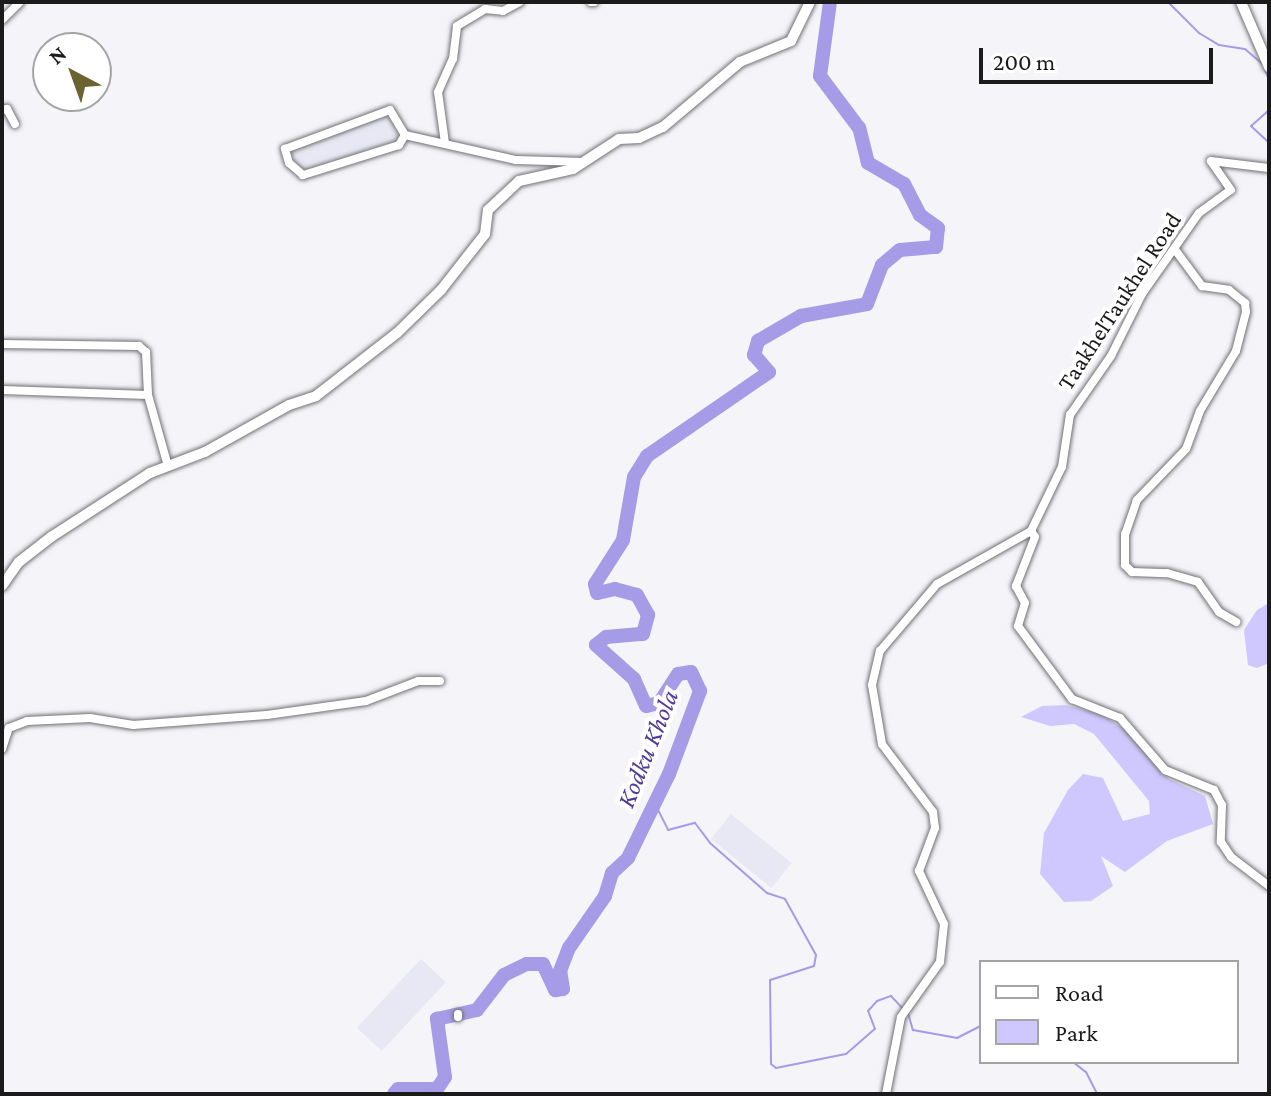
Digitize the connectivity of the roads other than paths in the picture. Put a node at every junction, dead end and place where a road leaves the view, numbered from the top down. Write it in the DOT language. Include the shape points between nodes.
graph roads {
  1 [pos="20,2"];
  2 [pos="520,2"];
  3 [pos="810,2"];
  4 [pos="1241,2"];
  5 [pos="2,20"];
  6 [pos="1269,67"];
  7 [pos="2,110"];
  8 [pos="15,124"];
  9 [pos="405,135"];
  10 [pos="445,143"];
  11 [pos="584,162"];
  12 [pos="1269,168"];
  13 [pos="1176,251"];
  14 [pos="2,344"];
  15 [pos="2,390"];
  16 [pos="148,395"];
  17 [pos="168,466"];
  18 [pos="1031,531"];
  19 [pos="4,579"];
  20 [pos="1236,622"];
  21 [pos="440,681"];
  22 [pos="2,749"];
  23 [pos="1269,886"];
  24 [pos="886,1094"];
  1 -- 5 [label="street"];
  2 -- 10 [label="street" via="503,11 485,9 457,26 453,59 438,92"];
  3 -- 11 [label="street" via="791,41 740,62 663,127 639,138 619,139"];
  4 -- 6 [label="street"];
  7 -- 8 [label="street" via="7,109"];
  9 -- 9 [label="street" via="399,145 303,175 289,163 285,149 390,110"];
  9 -- 10 [label="street"];
  10 -- 11 [label="street" via="516,160"];
  11 -- 17 [label="street" via="519,181 488,210 485,234 441,290 397,333 316,396"];
  12 -- 13 [label="street, TaakhelTaukhel Road" via="1211,161 1231,190 1199,213"];
  13 -- 18 [label="street, TaakhelTaukhel Road" via="1142,294 1111,356 1070,415 1062,467"];
  13 -- 20 [label="street" via="1202,286 1229,290 1245,303 1246,312 1236,351 1200,411 1186,449 1137,500 1125,534 1125,565 1132,572 1167,573 1198,582 1219,612"];
  14 -- 16 [label="street" via="139,346 146,352"];
  15 -- 16 [label="street"];
  16 -- 17 [label="street"];
  17 -- 19 [label="street" via="51,537"];
  18 -- 23 [label="street, TaakhelTaukhel Road" via="1035,537 1016,586 1025,603 1018,626 1072,699 1120,718 1165,770 1214,790 1222,805 1221,842 1231,857"];
  18 -- 24 [label="street" via="937,584 880,651 872,685 882,744 933,812 935,828 919,871 944,924 940,962 901,1017"];
  21 -- 22 [label="street" via="418,681 366,701 267,715 133,725 90,718 15,723"];
}
